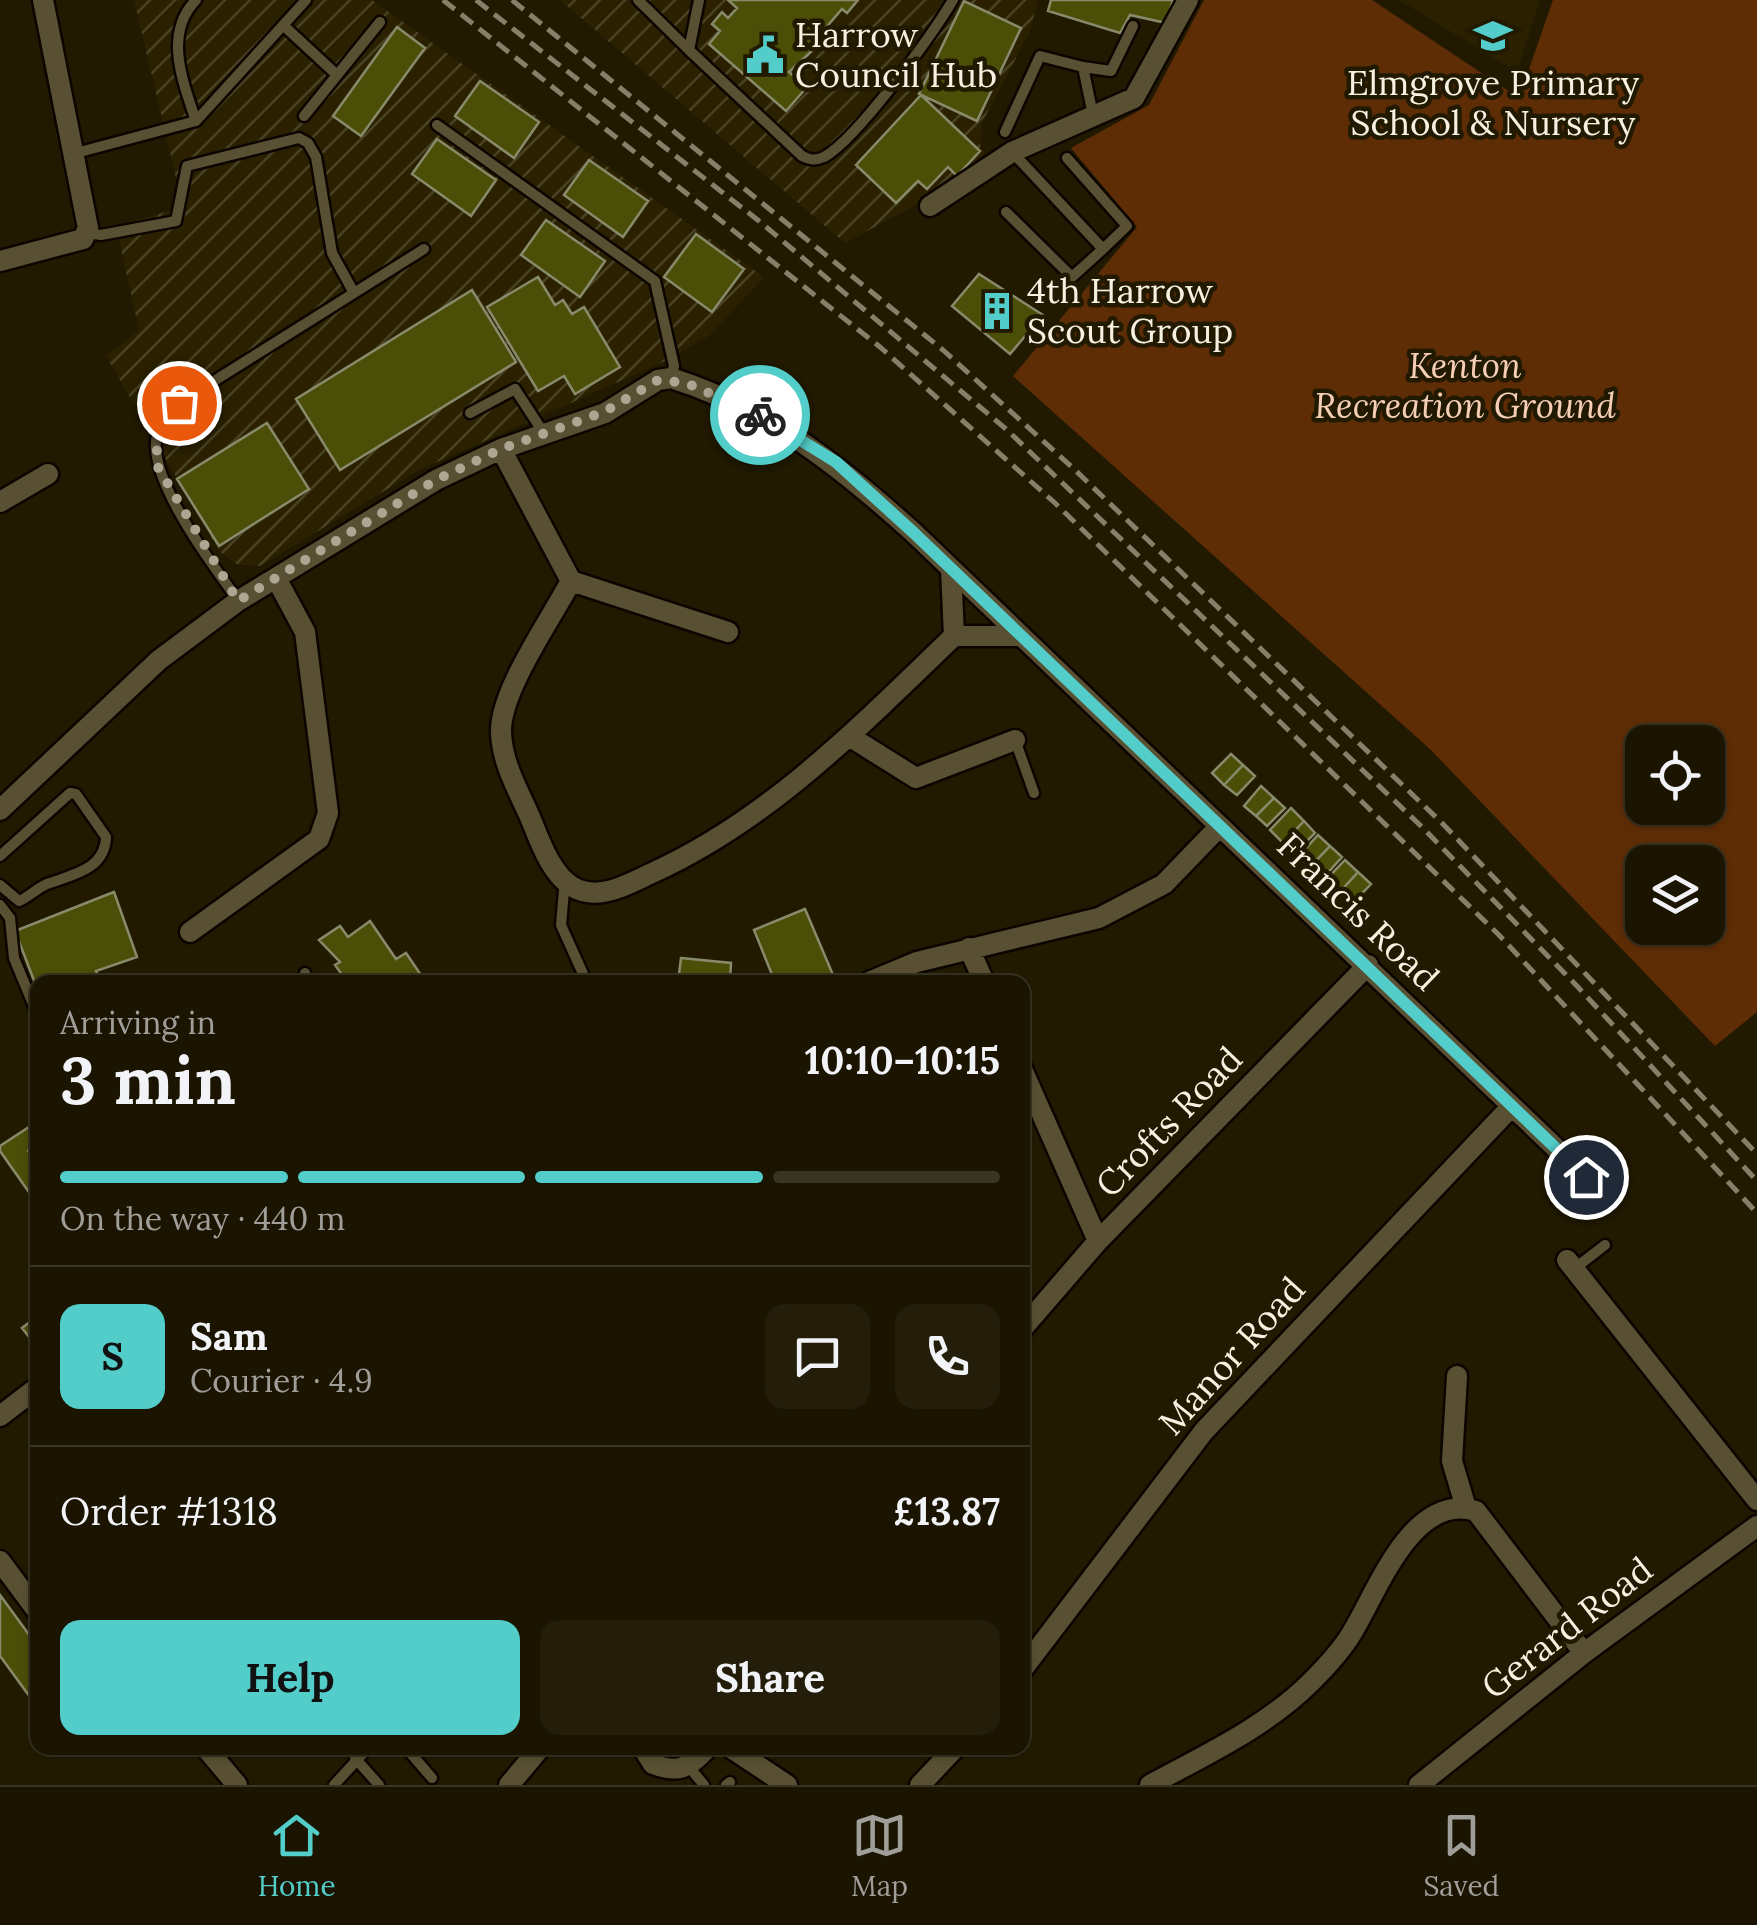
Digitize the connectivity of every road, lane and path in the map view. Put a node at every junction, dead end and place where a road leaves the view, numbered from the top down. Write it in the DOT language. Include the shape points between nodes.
graph roads {
  1 [pos="43,0"];
  2 [pos="196,0"];
  3 [pos="306,0"];
  4 [pos="638,0"];
  5 [pos="699,0"];
  6 [pos="954,0"];
  7 [pos="1188,0"];
  8 [pos="380,22"];
  9 [pos="283,25"];
  10 [pos="1133,26"];
  11 [pos="689,50"];
  12 [pos="1083,67"];
  13 [pos="338,75"];
  14 [pos="1093,115"];
  15 [pos="304,116"];
  16 [pos="196,121"];
  17 [pos="436,125"];
  18 [pos="1008,142"];
  19 [pos="76,153"];
  20 [pos="1068,158"];
  21 [pos="930,206"];
  22 [pos="1006,212"];
  23 [pos="86,233"];
  24 [pos="1102,249"];
  25 [pos="424,250"];
  26 [pos="0,262"];
  27 [pos="354,293"];
  28 [pos="671,378"];
  29 [pos="470,414"];
  30 [pos="545,436"];
  31 [pos="501,449"];
  32 [pos="48,474"];
  33 [pos="0,502"];
  34 [pos="951,568"];
  35 [pos="276,578"];
  36 [pos="570,582"];
  37 [pos="238,601"];
  38 [pos="728,632"];
  39 [pos="954,636"];
  40 [pos="1021,636"];
  41 [pos="849,736"];
  42 [pos="1015,740"];
  43 [pos="1034,793"];
  44 [pos="0,810"];
  45 [pos="1220,826"];
  46 [pos="0,856"];
  47 [pos="565,878"];
  48 [pos="0,885"];
  49 [pos="0,905"];
  50 [pos="190,932"];
  51 [pos="969,948"];
  52 [pos="1368,966"];
  53 [pos="584,975"];
  54 [pos="886,975"];
  55 [pos="981,975"];
  56 [pos="30,997"];
  57 [pos="1030,1087"];
  58 [pos="1512,1106"];
  59 [pos="1569,1197"];
  60 [pos="1098,1241"];
  61 [pos="1605,1245"];
  62 [pos="1571,1265"];
  63 [pos="1031,1303"];
  64 [pos="1457,1376"];
  65 [pos="30,1392"];
  66 [pos="0,1416"];
  67 [pos="1757,1500"];
  68 [pos="1466,1508"];
  69 [pos="1757,1526"];
  70 [pos="0,1561"];
  71 [pos="30,1601"];
  72 [pos="1584,1654"];
  73 [pos="1030,1659"];
  74 [pos="212,1755"];
  75 [pos="359,1755"];
  76 [pos="412,1755"];
  77 [pos="534,1755"];
  78 [pos="648,1755"];
  79 [pos="698,1755"];
  80 [pos="742,1755"];
  81 [pos="948,1755"];
  82 [pos="355,1758"];
  83 [pos="680,1769"];
  84 [pos="432,1778"];
  85 [pos="237,1785"];
  86 [pos="334,1785"];
  87 [pos="379,1785"];
  88 [pos="509,1785"];
  89 [pos="704,1785"];
  90 [pos="787,1785"];
  91 [pos="920,1785"];
  92 [pos="1150,1785"];
  93 [pos="1420,1785"];
  1 -- 19 [label="street"];
  2 -- 16 [label="lane" via="186,10 176,59"];
  3 -- 9 [label="lane"];
  4 -- 11 [label="lane"];
  5 -- 11 [label="lane"];
  6 -- 11 [label="lane" via="857,126 814,160"];
  7 -- 14 [label="street" via="1141,91"];
  8 -- 13 [label="lane"];
  9 -- 13 [label="lane"];
  9 -- 16 [label="lane"];
  10 -- 12 [label="lane" via="1111,71"];
  12 -- 14 [label="lane"];
  12 -- 18 [label="lane" via="1040,56"];
  13 -- 15 [label="lane"];
  14 -- 18 [label="street"];
  16 -- 19 [label="lane"];
  17 -- 28 [label="lane" via="655,281"];
  18 -- 21 [label="street"];
  18 -- 24 [label="lane"];
  19 -- 23 [label="street"];
  20 -- 24 [label="lane" via="1127,226"];
  22 -- 24 [label="lane" via="1072,277"];
  23 -- 26 [label="street" via="68,246"];
  23 -- 27 [label="lane" via="176,221 187,166 299,138 316,157 332,253"];
  25 -- 27 [label="lane"];
  27 -- 37 [label="lane" via="179,403 158,434 156,464 169,492"];
  28 -- 30 [label="street"];
  28 -- 34 [label="street, Francis Road" via="763,416 836,462"];
  29 -- 30 [label="lane" via="515,389"];
  30 -- 31 [label="street"];
  31 -- 35 [label="street" via="436,480"];
  31 -- 36 [label="street"];
  32 -- 33 [label="street"];
  34 -- 39 [label="street"];
  34 -- 40 [label="street, Francis Road"];
  35 -- 37 [label="street"];
  35 -- 50 [label="street" via="305,632 328,813 319,839"];
  36 -- 38 [label="street"];
  36 -- 47 [label="street" via="500,728 504,760 546,854"];
  37 -- 44 [label="street" via="159,660"];
  39 -- 40 [label="street"];
  39 -- 41 [label="street"];
  40 -- 45 [label="street, Francis Road"];
  41 -- 42 [label="street" via="916,778"];
  41 -- 47 [label="street" via="751,818 665,867 593,894"];
  42 -- 43 [label="lane"];
  45 -- 51 [label="street" via="1164,884 1099,918"];
  45 -- 52 [label="street, Francis Road"];
  46 -- 48 [label="lane" via="70,793 106,837 102,854 75,878 44,884 18,901"];
  47 -- 53 [label="lane" via="561,925"];
  49 -- 56 [label="lane" via="10,918 14,958"];
  51 -- 54 [label="street"];
  51 -- 55 [label="street"];
  52 -- 58 [label="street, Francis Road"];
  52 -- 60 [label="street, Crofts Road"];
  57 -- 60 [label="street"];
  58 -- 59 [label="street, Francis Road" via="1586,1177"];
  58 -- 73 [label="street, Manor Road" via="1204,1431"];
  60 -- 63 [label="street, Crofts Road"];
  61 -- 62 [label="lane"];
  62 -- 67 [label="street"];
  64 -- 68 [label="street" via="1452,1461"];
  65 -- 66 [label="street"];
  68 -- 72 [label="street" via="1476,1511"];
  68 -- 92 [label="street" via="1450,1509 1414,1530 1350,1636 1309,1684 1242,1735"];
  69 -- 72 [label="street, Gerard Road"];
  70 -- 71 [label="street"];
  72 -- 93 [label="street, Gerard Road"];
  74 -- 85 [label="street"];
  75 -- 82 [label="lane"];
  76 -- 84 [label="lane"];
  77 -- 88 [label="street"];
  78 -- 83 [label="street" via="652,1764"];
  79 -- 83 [label="street"];
  80 -- 90 [label="street"];
  81 -- 91 [label="street"];
  82 -- 86 [label="lane"];
  82 -- 87 [label="lane"];
  83 -- 89 [label="lane"];
}
